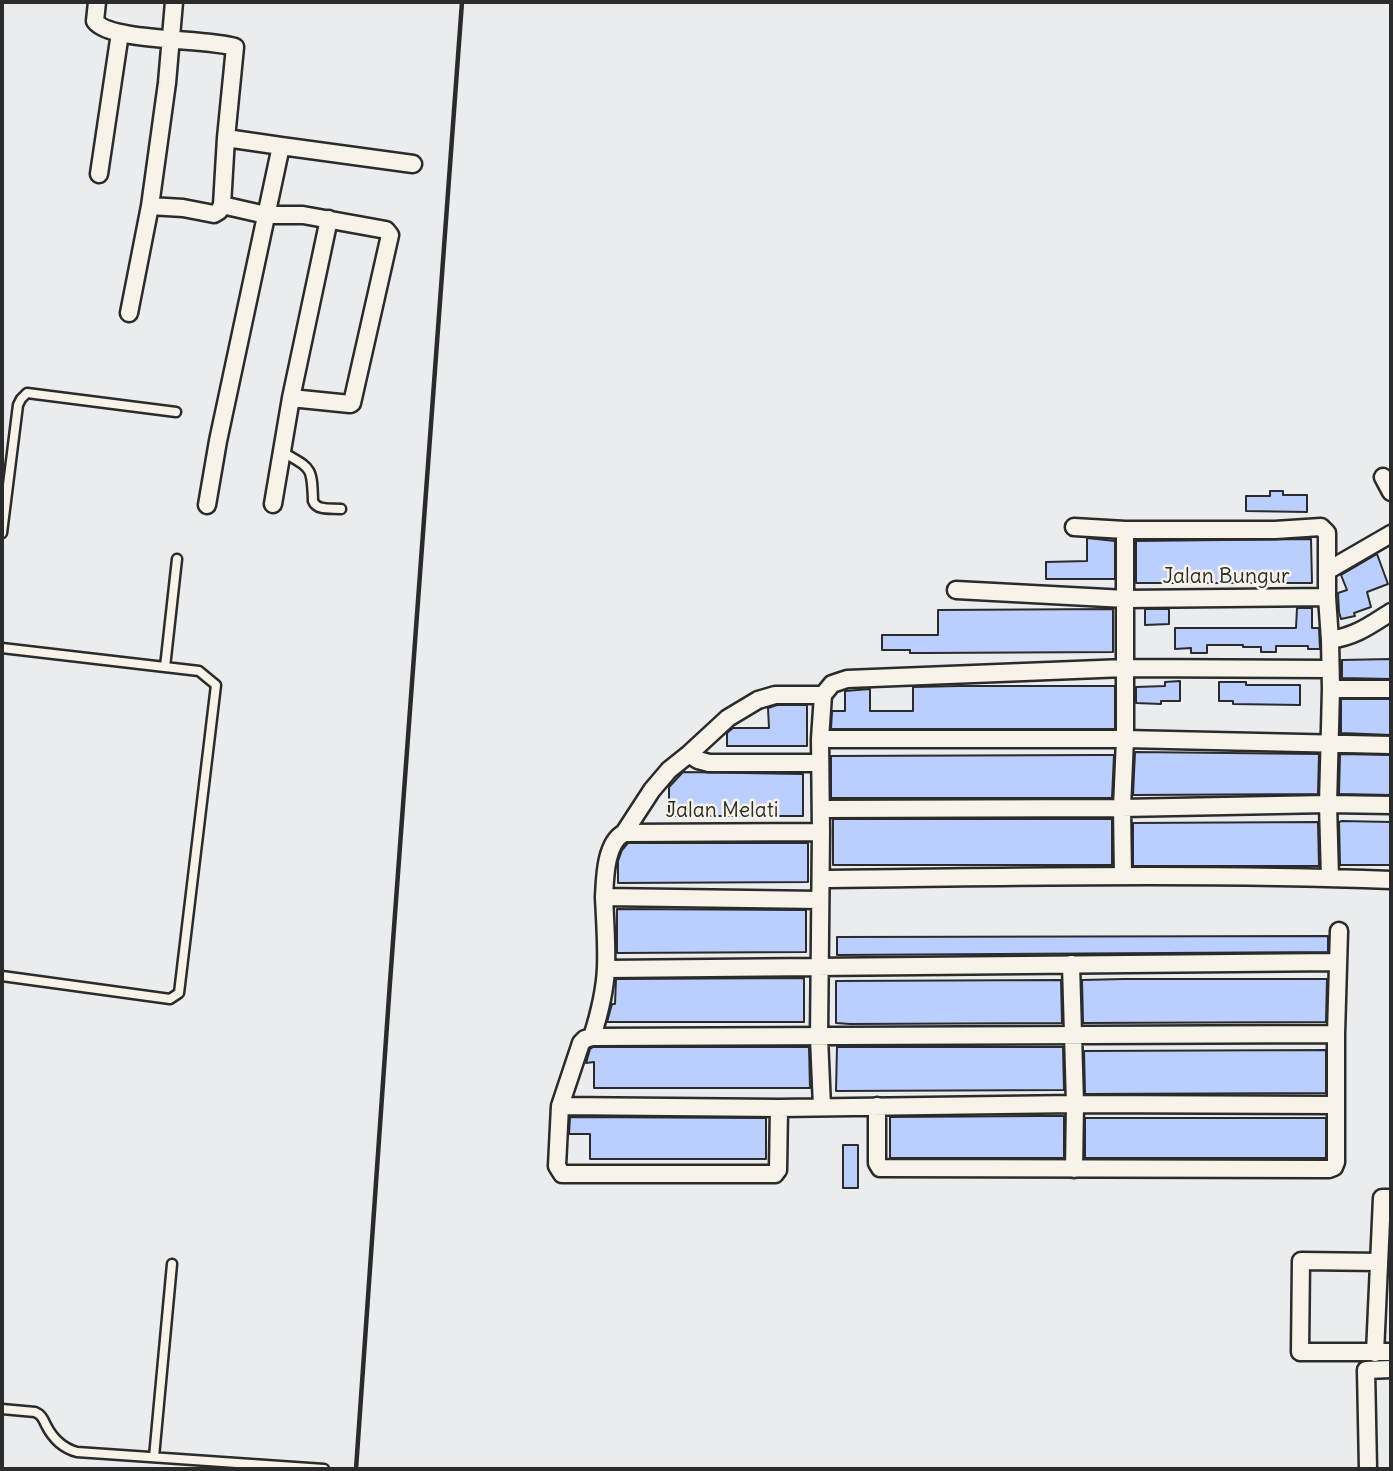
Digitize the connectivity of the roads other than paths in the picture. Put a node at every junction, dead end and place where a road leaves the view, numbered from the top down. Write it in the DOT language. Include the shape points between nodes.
graph roads {
  1 [pos="97,2"];
  2 [pos="174,2"];
  3 [pos="120,33"];
  4 [pos="170,39"];
  5 [pos="226,138"];
  6 [pos="281,146"];
  7 [pos="413,163"];
  8 [pos="99,174"];
  9 [pos="222,205"];
  10 [pos="150,206"];
  11 [pos="265,215"];
  12 [pos="329,219"];
  13 [pos="129,313"];
  14 [pos="291,398"];
  15 [pos="176,412"];
  16 [pos="281,451"];
  17 [pos="1383,477"];
  18 [pos="1391,492"];
  19 [pos="273,504"];
  20 [pos="207,505"];
  21 [pos="341,509"];
  22 [pos="1074,527"];
  23 [pos="1125,530"];
  24 [pos="2,533"];
  25 [pos="1391,534"];
  26 [pos="177,559"];
  27 [pos="1327,571"];
  28 [pos="956,590"];
  29 [pos="1327,597"];
  30 [pos="1126,599"];
  31 [pos="1391,612"];
  32 [pos="1373,624"];
  33 [pos="1391,624"];
  34 [pos="1329,640"];
  35 [pos="2,648"];
  36 [pos="165,667"];
  37 [pos="1125,668"];
  38 [pos="1330,669"];
  39 [pos="1331,689"];
  40 [pos="1391,689"];
  41 [pos="824,695"];
  42 [pos="820,738"];
  43 [pos="1125,739"];
  44 [pos="1330,744"];
  45 [pos="1391,745"];
  46 [pos="689,754"];
  47 [pos="820,763"];
  48 [pos="1328,804"];
  49 [pos="1391,805"];
  50 [pos="1122,807"];
  51 [pos="821,809"];
  52 [pos="821,832"];
  53 [pos="624,833"];
  54 [pos="1124,875"];
  55 [pos="1329,878"];
  56 [pos="821,879"];
  57 [pos="1391,880"];
  58 [pos="604,897"];
  59 [pos="820,900"];
  60 [pos="1339,931"];
  61 [pos="1337,962"];
  62 [pos="1071,964"];
  63 [pos="820,968"];
  64 [pos="606,969"];
  65 [pos="2,976"];
  66 [pos="1072,1034"];
  67 [pos="1336,1034"];
  68 [pos="592,1037"];
  69 [pos="819,1037"];
  70 [pos="1075,1104"];
  71 [pos="1336,1105"];
  72 [pos="559,1106"];
  73 [pos="877,1106"];
  74 [pos="822,1107"];
  75 [pos="779,1108"];
  76 [pos="1074,1169"];
  77 [pos="1391,1198"];
  78 [pos="1379,1262"];
  79 [pos="172,1265"];
  80 [pos="1383,1352"];
  81 [pos="1391,1370"];
  82 [pos="2,1409"];
  83 [pos="155,1457"];
  84 [pos="214,1465"];
  85 [pos="324,1469"];
  86 [pos="1368,1469"];
  1 -- 3 [label="street" via="96,24"];
  2 -- 4 [label="street"];
  3 -- 4 [label="street"];
  3 -- 8 [label="street"];
  4 -- 5 [label="street" via="235,47"];
  4 -- 10 [label="street"];
  5 -- 6 [label="street"];
  5 -- 9 [label="street"];
  6 -- 7 [label="street"];
  6 -- 11 [label="street"];
  9 -- 10 [label="street" via="214,214"];
  9 -- 11 [label="street"];
  10 -- 13 [label="street"];
  11 -- 12 [label="street"];
  11 -- 20 [label="street"];
  12 -- 14 [label="street"];
  12 -- 14 [label="street" via="386,230 390,235 352,403"];
  14 -- 16 [label="street"];
  15 -- 24 [label="lane" via="27,393 18,405"];
  16 -- 19 [label="street"];
  16 -- 21 [label="lane" via="304,464 312,475 314,505"];
  17 -- 18 [label="street"];
  22 -- 23 [label="street"];
  23 -- 27 [label="street" via="1321,527 1327,533"];
  23 -- 30 [label="street"];
  25 -- 27 [label="street"];
  26 -- 36 [label="lane"];
  27 -- 29 [label="street"];
  28 -- 30 [label="street, Jalan Bungur"];
  29 -- 30 [label="street, Jalan Bungur"];
  29 -- 34 [label="street"];
  30 -- 37 [label="street"];
  31 -- 32 [label="street"];
  32 -- 33 [label="street"];
  32 -- 34 [label="street" via="1348,637"];
  34 -- 38 [label="street"];
  35 -- 36 [label="lane"];
  36 -- 65 [label="lane" via="199,671 216,685 178,993 170,999"];
  37 -- 38 [label="street"];
  37 -- 41 [label="street" via="847,679 832,684"];
  37 -- 43 [label="street"];
  38 -- 39 [label="street"];
  39 -- 40 [label="street"];
  39 -- 44 [label="street"];
  41 -- 42 [label="street"];
  41 -- 46 [label="street" via="775,695 758,700 728,718"];
  42 -- 43 [label="street"];
  42 -- 47 [label="street"];
  43 -- 44 [label="street"];
  43 -- 50 [label="street"];
  44 -- 45 [label="street"];
  44 -- 48 [label="street"];
  46 -- 47 [label="street" via="709,763"];
  46 -- 53 [label="street" via="669,769"];
  47 -- 51 [label="street"];
  48 -- 49 [label="street"];
  48 -- 50 [label="street"];
  48 -- 55 [label="street"];
  50 -- 51 [label="street"];
  50 -- 54 [label="street"];
  51 -- 52 [label="street"];
  52 -- 53 [label="street, Jalan Melati"];
  52 -- 56 [label="street"];
  53 -- 58 [label="street" via="614,842 605,868"];
  54 -- 55 [label="street"];
  54 -- 56 [label="street"];
  55 -- 57 [label="street"];
  56 -- 59 [label="street"];
  58 -- 59 [label="street"];
  58 -- 64 [label="street"];
  59 -- 63 [label="street"];
  60 -- 61 [label="street"];
  61 -- 62 [label="street"];
  61 -- 67 [label="street"];
  62 -- 63 [label="street"];
  62 -- 66 [label="street"];
  63 -- 64 [label="street"];
  63 -- 69 [label="street"];
  64 -- 68 [label="street"];
  66 -- 67 [label="street"];
  66 -- 69 [label="street"];
  66 -- 70 [label="street"];
  67 -- 71 [label="street"];
  68 -- 69 [label="street"];
  68 -- 72 [label="street" via="581,1043"];
  69 -- 74 [label="street"];
  70 -- 71 [label="street"];
  70 -- 73 [label="street"];
  70 -- 76 [label="street"];
  71 -- 76 [label="street" via="1336,1162 1329,1169"];
  72 -- 75 [label="street"];
  72 -- 75 [label="street" via="557,1166 562,1174 775,1174"];
  73 -- 74 [label="street"];
  73 -- 76 [label="street" via="880,1168"];
  74 -- 75 [label="street"];
  77 -- 78 [label="street" via="1382,1198"];
  78 -- 80 [label="street"];
  78 -- 80 [label="street" via="1301,1261 1300,1352"];
  79 -- 83 [label="lane"];
  81 -- 86 [label="street" via="1366,1370"];
  82 -- 83 [label="lane" via="40,1414 58,1442 69,1450"];
  83 -- 84 [label="lane"];
  84 -- 85 [label="lane"];
}
